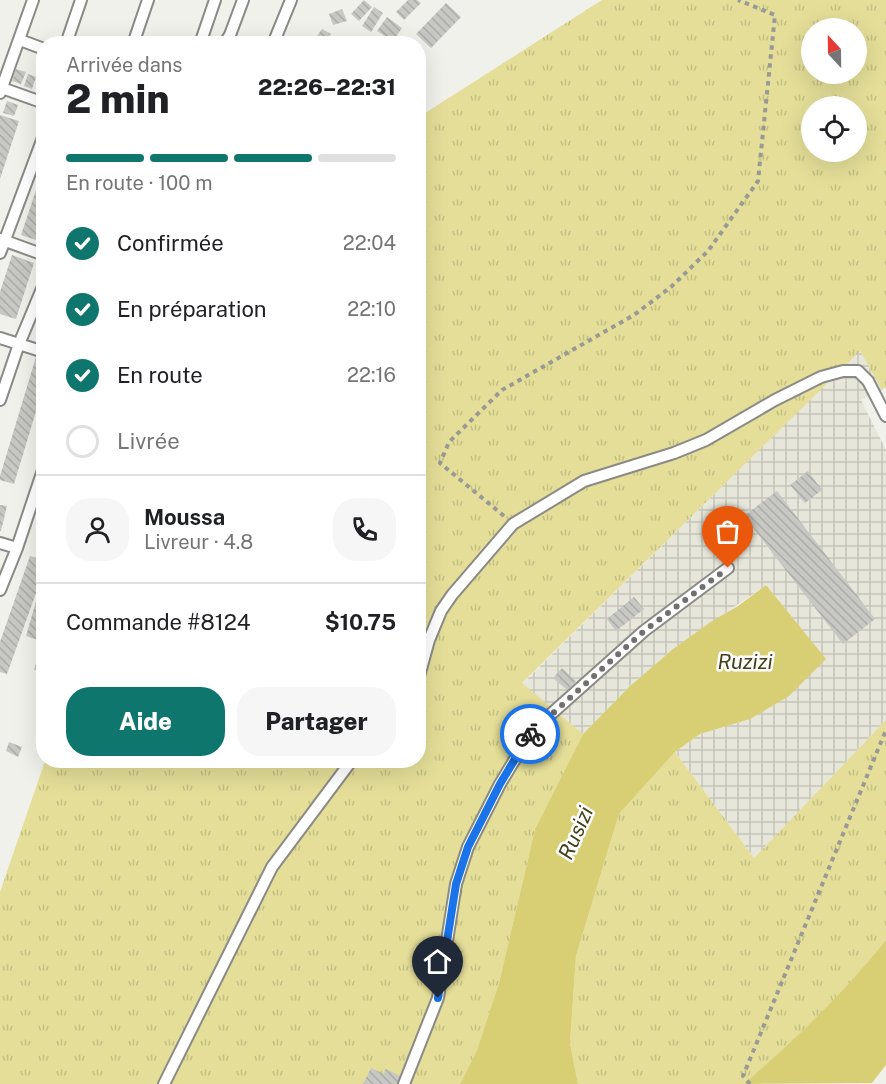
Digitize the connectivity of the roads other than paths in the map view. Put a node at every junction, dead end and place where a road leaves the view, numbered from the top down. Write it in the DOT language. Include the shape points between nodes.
graph roads {
  1 [pos="33,0"];
  2 [pos="81,0"];
  3 [pos="148,0"];
  4 [pos="215,0"];
  5 [pos="243,0"];
  6 [pos="291,0"];
  7 [pos="69,36"];
  8 [pos="136,36"];
  9 [pos="204,36"];
  10 [pos="229,36"];
  11 [pos="276,36"];
  12 [pos="20,40"];
  13 [pos="36,46"];
  14 [pos="1,90"];
  15 [pos="36,101"];
  16 [pos="36,155"];
  17 [pos="2,240"];
  18 [pos="36,252"];
  19 [pos="0,253"];
  20 [pos="36,303"];
  21 [pos="0,338"];
  22 [pos="19,344"];
  23 [pos="36,349"];
  24 [pos="0,400"];
  25 [pos="886,416"];
  26 [pos="36,490"];
  27 [pos="0,543"];
  28 [pos="16,548"];
  29 [pos="728,568"];
  30 [pos="0,590"];
  31 [pos="426,651"];
  32 [pos="346,768"];
  33 [pos="164,1084"];
  34 [pos="404,1084"];
  1 -- 12 [label="lane"];
  2 -- 7 [label="lane"];
  3 -- 8 [label="lane"];
  4 -- 9 [label="lane"];
  5 -- 10 [label="lane"];
  6 -- 11 [label="lane"];
  12 -- 13 [label="lane"];
  12 -- 14 [label="lane"];
  14 -- 15 [label="lane"];
  16 -- 17 [label="lane"];
  17 -- 18 [label="lane"];
  17 -- 19 [label="lane"];
  20 -- 22 [label="lane"];
  21 -- 22 [label="lane"];
  22 -- 23 [label="lane"];
  22 -- 24 [label="lane"];
  25 -- 31 [label="lane" via="868,381 858,371 843,370 775,400 706,440 584,481 513,524 441,611"];
  26 -- 28 [label="lane"];
  27 -- 28 [label="lane"];
  28 -- 30 [label="lane"];
  29 -- 34 [label="lane" via="644,631 532,731 468,847 456,884 438,998"];
  32 -- 33 [label="lane" via="272,867"];
}
